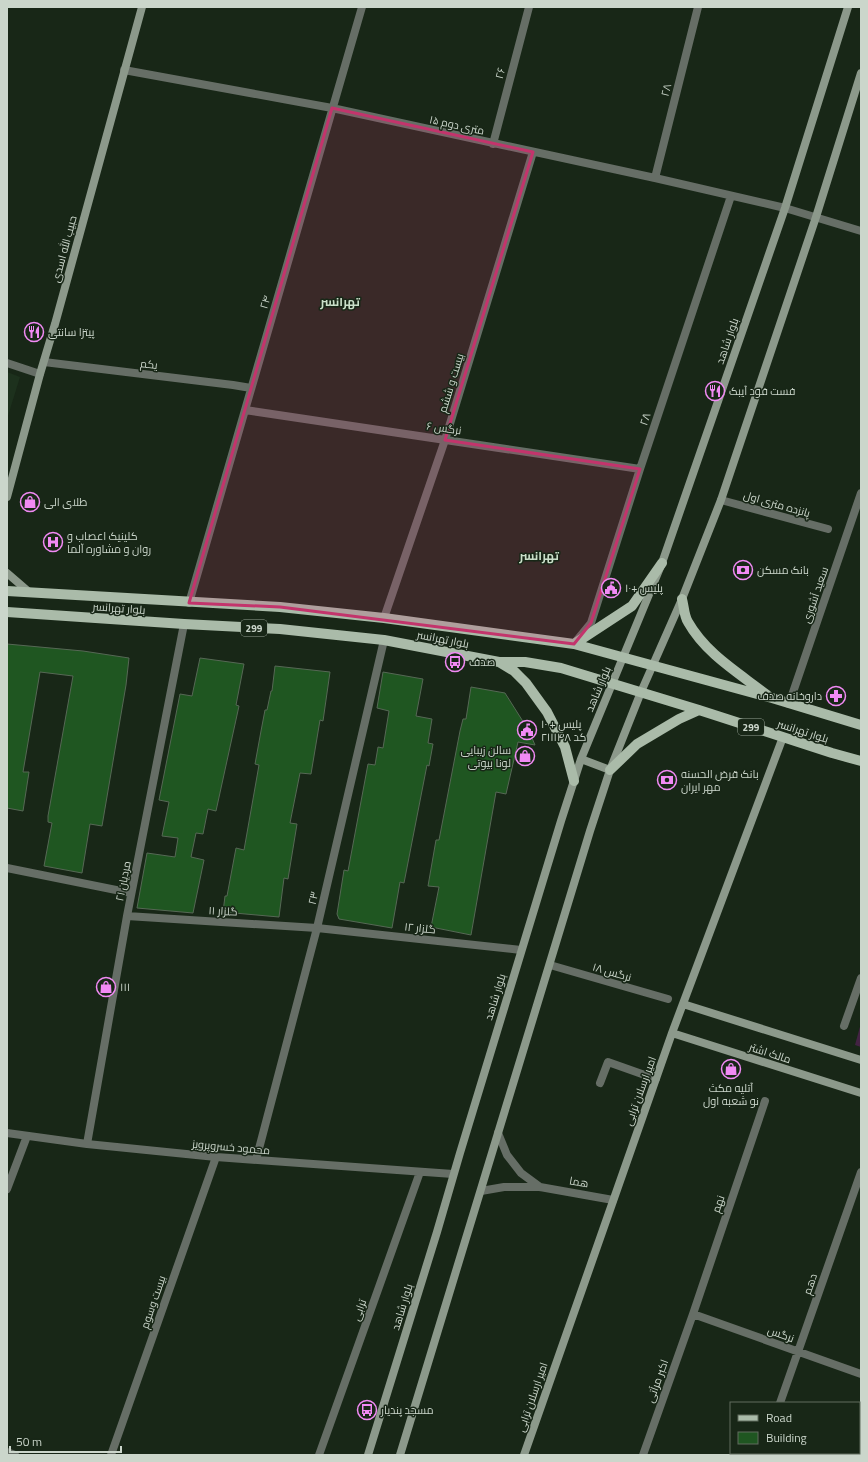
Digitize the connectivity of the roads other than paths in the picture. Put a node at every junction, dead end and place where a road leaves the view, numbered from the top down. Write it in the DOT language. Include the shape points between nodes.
graph roads {
  1 [pos="142,7"];
  2 [pos="362,7"];
  3 [pos="529,7"];
  4 [pos="698,7"];
  5 [pos="848,7"];
  6 [pos="124,70"];
  7 [pos="861,73"];
  8 [pos="332,108"];
  9 [pos="493,144"];
  10 [pos="533,152"];
  11 [pos="655,178"];
  12 [pos="731,196"];
  13 [pos="785,208"];
  14 [pos="816,217"];
  15 [pos="861,231"];
  16 [pos="44,362"];
  17 [pos="7,363"];
  18 [pos="40,374"];
  19 [pos="251,388"];
  20 [pos="245,410"];
  21 [pos="445,440"];
  22 [pos="640,469"];
  23 [pos="861,493"];
  24 [pos="7,497"];
  25 [pos="721,500"];
  26 [pos="828,529"];
  27 [pos="662,563"];
  28 [pos="7,573"];
  29 [pos="8,592"];
  30 [pos="29,592"];
  31 [pos="682,599"];
  32 [pos="189,603"];
  33 [pos="8,611"];
  34 [pos="384,618"];
  35 [pos="184,624"];
  36 [pos="384,640"];
  37 [pos="574,644"];
  38 [pos="624,657"];
  39 [pos="499,662"];
  40 [pos="653,665"];
  41 [pos="612,683"];
  42 [pos="641,692"];
  43 [pos="772,698"];
  44 [pos="790,704"];
  45 [pos="699,710"];
  46 [pos="861,725"];
  47 [pos="783,738"];
  48 [pos="581,759"];
  49 [pos="861,761"];
  50 [pos="610,770"];
  51 [pos="574,781"];
  52 [pos="7,868"];
  53 [pos="131,893"];
  54 [pos="127,916"];
  55 [pos="317,928"];
  56 [pos="521,950"];
  57 [pos="550,965"];
  58 [pos="861,978"];
  59 [pos="668,999"];
  60 [pos="683,1004"];
  61 [pos="844,1026"];
  62 [pos="672,1033"];
  63 [pos="861,1060"];
  64 [pos="656,1079"];
  65 [pos="600,1084"];
  66 [pos="861,1093"];
  67 [pos="765,1101"];
  68 [pos="7,1133"];
  69 [pos="498,1133"];
  70 [pos="27,1136"];
  71 [pos="87,1144"];
  72 [pos="216,1157"];
  73 [pos="256,1160"];
  74 [pos="420,1172"];
  75 [pos="861,1172"];
  76 [pos="453,1174"];
  77 [pos="540,1186"];
  78 [pos="7,1189"];
  79 [pos="481,1191"];
  80 [pos="613,1200"];
  81 [pos="693,1314"];
  82 [pos="798,1352"];
  83 [pos="861,1374"];
  84 [pos="780,1402"];
  85 [pos="7,1452"];
  86 [pos="15,1455"];
  87 [pos="111,1455"];
  88 [pos="319,1455"];
  89 [pos="368,1455"];
  90 [pos="400,1455"];
  91 [pos="524,1455"];
  92 [pos="643,1455"];
  1 -- 6 [label="main road, حبیب الله اسدی"];
  2 -- 8 [label="street, ۲۴"];
  3 -- 9 [label="street, ۲۶"];
  4 -- 11 [label="street, ۲۸"];
  5 -- 13 [label="main road, بلوار شاهد"];
  6 -- 8 [label="street, ۱۵ متری دوم"];
  6 -- 16 [label="main road, حبیب الله اسدی"];
  7 -- 14 [label="main road"];
  8 -- 9 [label="street, ۱۵ متری دوم"];
  8 -- 19 [label="street, ۲۴"];
  9 -- 10 [label="street, ۱۵ متری دوم"];
  10 -- 11 [label="street, ۱۵ متری دوم"];
  10 -- 21 [label="street, بیست و ششم"];
  11 -- 12 [label="street, ۱۵ متری دوم"];
  12 -- 13 [label="street, ۱۵ متری دوم"];
  12 -- 22 [label="street, ۲۸"];
  13 -- 14 [label="street, ۱۵ متری دوم"];
  13 -- 27 [label="main road, بلوار شاهد"];
  14 -- 15 [label="street, ۱۵ متری دوم"];
  14 -- 25 [label="main road"];
  16 -- 18 [label="main road, حبیب الله اسدی"];
  16 -- 19 [label="street, یکم"];
  17 -- 18 [label="street"];
  18 -- 24 [label="main road, حبیب الله اسدی"];
  19 -- 20 [label="street, ۲۴"];
  20 -- 21 [label="street, نرگس ۶"];
  20 -- 32 [label="street, ۲۴"];
  21 -- 22 [label="street, نرگس ۶"];
  21 -- 34 [label="street, بیست و ششم"];
  22 -- 37 [label="street, ۲۸" via="591,623"];
  23 -- 44 [label="street, سعید آشوری"];
  25 -- 26 [label="street, پانزده متری اول"];
  25 -- 31 [label="main road"];
  27 -- 37 [label="main road" via="632,606"];
  27 -- 38 [label="main road, بلوار شاهد"];
  28 -- 30 [label="main road"];
  29 -- 30 [label="main road, بلوار تهرانسر"];
  30 -- 32 [label="main road, بلوار تهرانسر"];
  31 -- 40 [label="main road"];
  31 -- 43 [label="main road" via="687,621 700,639 714,654"];
  32 -- 34 [label="main road, بلوار تهرانسر" via="280,607"];
  33 -- 35 [label="main road, بلوار تهرانسر / 299"];
  34 -- 37 [label="main road, بلوار تهرانسر"];
  35 -- 36 [label="main road, بلوار تهرانسر / 299" via="280,629"];
  35 -- 53 [label="street, ۲۱ مردیان"];
  36 -- 39 [label="main road, بلوار تهرانسر / 299"];
  36 -- 55 [label="street, ۲۳"];
  37 -- 38 [label="main road, بلوار تهرانسر"];
  38 -- 40 [label="main road, بلوار تهرانسر"];
  38 -- 41 [label="main road, بلوار شاهد"];
  39 -- 41 [label="main road, بلوار تهرانسر / 299" via="525,662 561,668"];
  39 -- 51 [label="main road" via="514,671 526,683 547,712 565,747"];
  40 -- 42 [label="main road"];
  40 -- 43 [label="main road, بلوار تهرانسر"];
  41 -- 42 [label="main road, بلوار تهرانسر / 299"];
  41 -- 48 [label="main road, بلوار شاهد"];
  42 -- 45 [label="main road, بلوار تهرانسر / 299"];
  42 -- 50 [label="main road"];
  43 -- 44 [label="main road, بلوار تهرانسر"];
  44 -- 46 [label="main road, بلوار تهرانسر"];
  45 -- 47 [label="main road, بلوار تهرانسر / 299"];
  45 -- 50 [label="main road" via="637,744"];
  47 -- 49 [label="main road, بلوار تهرانسر / 299"];
  47 -- 60 [label="main road, امیر ارسلان ترابی"];
  48 -- 50 [label="main road"];
  48 -- 51 [label="main road, بلوار شاهد"];
  50 -- 57 [label="main road"];
  51 -- 56 [label="main road, بلوار شاهد"];
  52 -- 53 [label="street"];
  53 -- 54 [label="street, ۲۱ مردیان"];
  54 -- 55 [label="street, گلزار ۱۱"];
  54 -- 71 [label="street, ۲۱ مردیان"];
  55 -- 56 [label="street, گلزار ۱۲"];
  55 -- 73 [label="street, ۲۳"];
  56 -- 76 [label="main road, بلوار شاهد"];
  57 -- 59 [label="street, نرگس ۱۸"];
  57 -- 69 [label="main road"];
  58 -- 61 [label="street"];
  60 -- 62 [label="main road, امیر ارسلان ترابی"];
  60 -- 63 [label="main road, مالک اشتر"];
  62 -- 64 [label="main road, امیر ارسلان ترابی"];
  62 -- 66 [label="main road, مالک اشتر"];
  64 -- 65 [label="street" via="608,1062"];
  64 -- 80 [label="main road, امیر ارسلان ترابی"];
  67 -- 81 [label="street, نهم"];
  68 -- 70 [label="street, محمود خسروپرویز"];
  69 -- 77 [label="street" via="507,1155 516,1167"];
  69 -- 79 [label="main road"];
  70 -- 71 [label="street, محمود خسروپرویز"];
  70 -- 78 [label="street"];
  71 -- 72 [label="street, محمود خسروپرویز"];
  72 -- 73 [label="street, محمود خسروپرویز"];
  72 -- 87 [label="street, بیست وسوم"];
  73 -- 74 [label="street, محمود خسروپرویز"];
  74 -- 76 [label="street, محمود خسروپرویز"];
  74 -- 88 [label="street, ترابی"];
  75 -- 82 [label="street, دهم"];
  76 -- 89 [label="main road, بلوار شاهد"];
  77 -- 79 [label="street" via="504,1187"];
  77 -- 80 [label="street, هما"];
  79 -- 90 [label="main road"];
  80 -- 91 [label="main road, امیر ارسلان ترابی"];
  81 -- 82 [label="street, نرگس"];
  81 -- 92 [label="street, اکبر مرآتی"];
  82 -- 83 [label="street, نرگس"];
  82 -- 84 [label="street, دهم"];
  85 -- 86 [label="street"];
}
